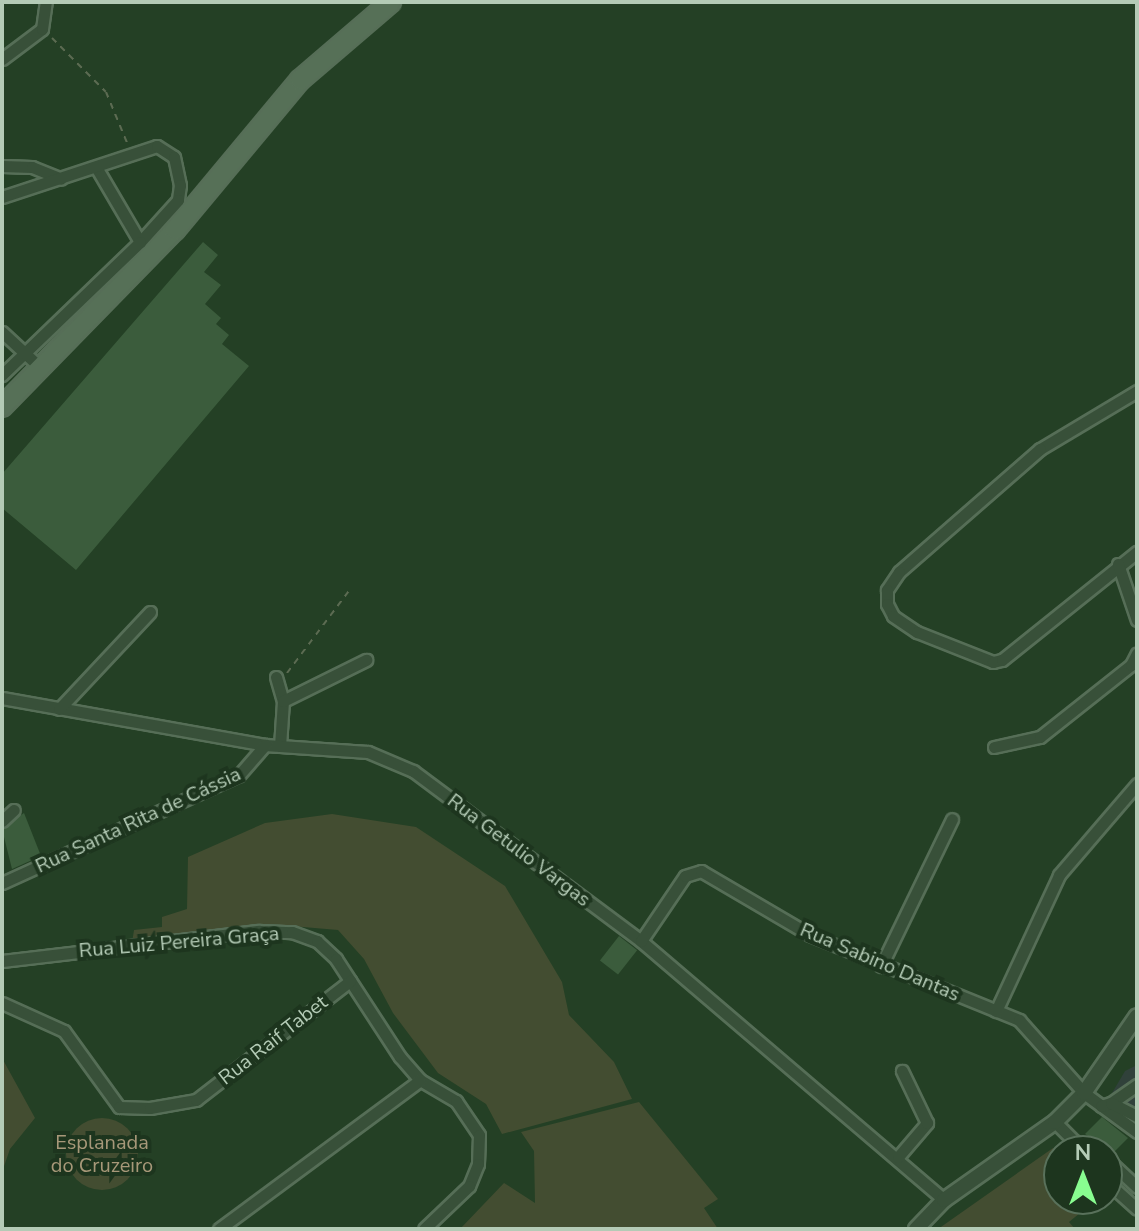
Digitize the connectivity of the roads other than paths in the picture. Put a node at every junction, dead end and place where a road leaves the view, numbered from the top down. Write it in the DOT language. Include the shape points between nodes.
graph roads {
  1 [pos="46,2"];
  2 [pos="391,2"];
  3 [pos="2,59"];
  4 [pos="2,166"];
  5 [pos="96,167"];
  6 [pos="61,179"];
  7 [pos="2,197"];
  8 [pos="140,242"];
  9 [pos="2,332"];
  10 [pos="25,353"];
  11 [pos="42,369"];
  12 [pos="2,375"];
  13 [pos="1137,391"];
  14 [pos="2,407"];
  15 [pos="1137,552"];
  16 [pos="1118,564"];
  17 [pos="150,612"];
  18 [pos="1137,620"];
  19 [pos="1137,653"];
  20 [pos="366,660"];
  21 [pos="277,680"];
  22 [pos="2,698"];
  23 [pos="283,701"];
  24 [pos="59,709"];
  25 [pos="265,745"];
  26 [pos="280,746"];
  27 [pos="994,747"];
  28 [pos="1137,784"];
  29 [pos="14,810"];
  30 [pos="952,819"];
  31 [pos="2,821"];
  32 [pos="2,883"];
  33 [pos="641,941"];
  34 [pos="2,961"];
  35 [pos="881,966"];
  36 [pos="350,981"];
  37 [pos="2,1003"];
  38 [pos="996,1011"];
  39 [pos="1137,1016"];
  40 [pos="902,1071"];
  41 [pos="420,1080"];
  42 [pos="1137,1085"];
  43 [pos="1084,1093"];
  44 [pos="1106,1105"];
  45 [pos="1137,1116"];
  46 [pos="1055,1122"];
  47 [pos="1137,1132"];
  48 [pos="1065,1135"];
  49 [pos="898,1157"];
  50 [pos="944,1200"];
  51 [pos="219,1229"];
  52 [pos="424,1229"];
  53 [pos="916,1229"];
  1 -- 3 [label="street" via="42,29"];
  2 -- 11 [label="main road" via="310,70 175,230"];
  4 -- 6 [label="street" via="32,167"];
  5 -- 6 [label="street"];
  5 -- 8 [label="street"];
  5 -- 8 [label="street" via="157,146 174,157 180,193"];
  6 -- 7 [label="street"];
  8 -- 10 [label="street"];
  9 -- 10 [label="street"];
  10 -- 11 [label="street"];
  10 -- 12 [label="street"];
  11 -- 14 [label="main road"];
  13 -- 16 [label="street" via="1040,449 899,572 887,590 887,604 893,616 917,632 993,662 1017,652"];
  15 -- 16 [label="street"];
  16 -- 18 [label="street"];
  17 -- 24 [label="street"];
  19 -- 27 [label="street" via="1131,665 1040,737"];
  20 -- 23 [label="street"];
  21 -- 23 [label="street"];
  22 -- 24 [label="street, Rua Getulio Vargas"];
  23 -- 26 [label="street"];
  24 -- 25 [label="street, Rua Getulio Vargas"];
  25 -- 26 [label="street, Rua Getulio Vargas"];
  25 -- 32 [label="street, Rua Santa Rita de Cássia" via="239,775"];
  26 -- 33 [label="street, Rua Getulio Vargas" via="368,752 413,771"];
  28 -- 38 [label="street" via="1059,875"];
  29 -- 31 [label="street"];
  30 -- 35 [label="street"];
  33 -- 35 [label="street, Rua Sabino Dantas" via="685,876 701,871 810,935"];
  33 -- 49 [label="street, Rua Getulio Vargas"];
  34 -- 36 [label="street, Rua Luiz Pereira Graça" via="259,931 292,932 317,941"];
  35 -- 38 [label="street, Rua Sabino Dantas"];
  36 -- 37 [label="street, Rua Raif Tabet" via="196,1100 174,1106 119,1107 64,1031"];
  36 -- 41 [label="street, Rua Luiz Pereira Graça" via="382,1035"];
  38 -- 43 [label="street, Rua Sabino Dantas" via="1019,1020 1040,1039"];
  39 -- 43 [label="street"];
  40 -- 49 [label="street" via="927,1123"];
  41 -- 51 [label="street"];
  41 -- 52 [label="street, Rua Luiz Pereira Graça" via="470,1116 480,1152 469,1186"];
  42 -- 44 [label="street"];
  43 -- 44 [label="street, Rua Sabino Dantas"];
  43 -- 46 [label="street"];
  44 -- 45 [label="street"];
  44 -- 47 [label="street"];
  46 -- 48 [label="street"];
  46 -- 50 [label="street"];
  49 -- 50 [label="street, Rua Getulio Vargas"];
  50 -- 53 [label="street"];
}
